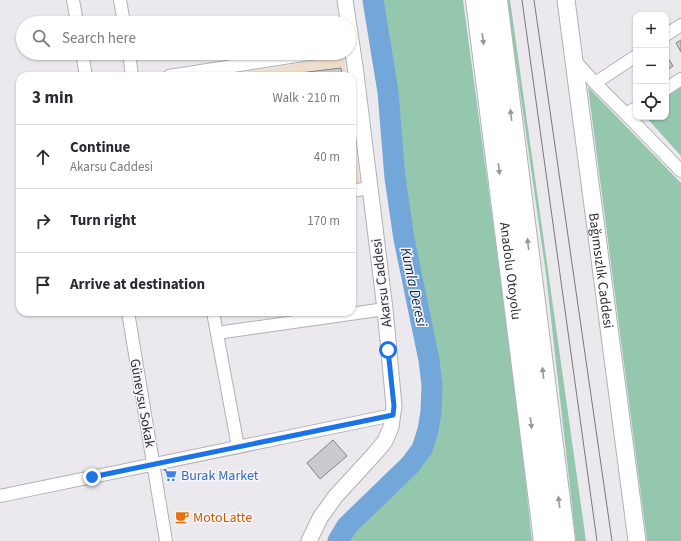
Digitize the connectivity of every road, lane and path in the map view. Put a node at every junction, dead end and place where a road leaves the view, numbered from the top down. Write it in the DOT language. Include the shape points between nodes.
graph roads {
  1 [pos="73,0"];
  2 [pos="120,0"];
  3 [pos="345,0"];
  4 [pos="477,0"];
  5 [pos="496,0"];
  6 [pos="566,0"];
  7 [pos="76,16"];
  8 [pos="123,16"];
  9 [pos="347,16"];
  10 [pos="681,25"];
  11 [pos="669,34"];
  12 [pos="633,58"];
  13 [pos="83,60"];
  14 [pos="130,60"];
  15 [pos="271,60"];
  16 [pos="353,60"];
  17 [pos="576,62"];
  18 [pos="85,72"];
  19 [pos="131,72"];
  20 [pos="195,72"];
  21 [pos="354,72"];
  22 [pos="681,79"];
  23 [pos="595,83"];
  24 [pos="669,86"];
  25 [pos="356,87"];
  26 [pos="631,111"];
  27 [pos="681,171"];
  28 [pos="369,188"];
  29 [pos="356,190"];
  30 [pos="385,308"];
  31 [pos="356,312"];
  32 [pos="129,316"];
  33 [pos="214,316"];
  34 [pos="331,316"];
  35 [pos="217,333"];
  36 [pos="393,415"];
  37 [pos="238,447"];
  38 [pos="153,465"];
  39 [pos="0,496"];
  40 [pos="166,541"];
  41 [pos="309,541"];
  42 [pos="545,541"];
  43 [pos="564,541"];
  44 [pos="637,541"];
  1 -- 7 [label="street"];
  2 -- 8 [label="street"];
  3 -- 9 [label="street, Akarsu Caddesi"];
  4 -- 42 [label="highway, Anadolu Otoyolu, one-way"];
  43 -- 5 [label="highway, Anadolu Otoyolu, one-way"];
  6 -- 17 [label="main road, Bağımsızlık Caddesi"];
  10 -- 11 [label="street"];
  12 -- 23 [label="street"];
  13 -- 18 [label="street"];
  14 -- 19 [label="street"];
  15 -- 20 [label="street"];
  16 -- 21 [label="street, Akarsu Caddesi"];
  17 -- 23 [label="street"];
  17 -- 44 [label="main road, Bağımsızlık Caddesi"];
  22 -- 24 [label="street"];
  23 -- 26 [label="street"];
  25 -- 28 [label="street, Akarsu Caddesi"];
  26 -- 27 [label="street"];
  28 -- 29 [label="street"];
  28 -- 30 [label="street, Akarsu Caddesi"];
  30 -- 31 [label="street"];
  30 -- 36 [label="street, Akarsu Caddesi"];
  32 -- 38 [label="street, Güneysu Sokak"];
  33 -- 35 [label="street"];
  34 -- 35 [label="street"];
  35 -- 37 [label="street"];
  36 -- 37 [label="street"];
  36 -- 41 [label="street, Akarsu Caddesi" via="385,440 335,497 320,518"];
  37 -- 38 [label="street"];
  38 -- 39 [label="street"];
  38 -- 40 [label="street, Güneysu Sokak"];
}
